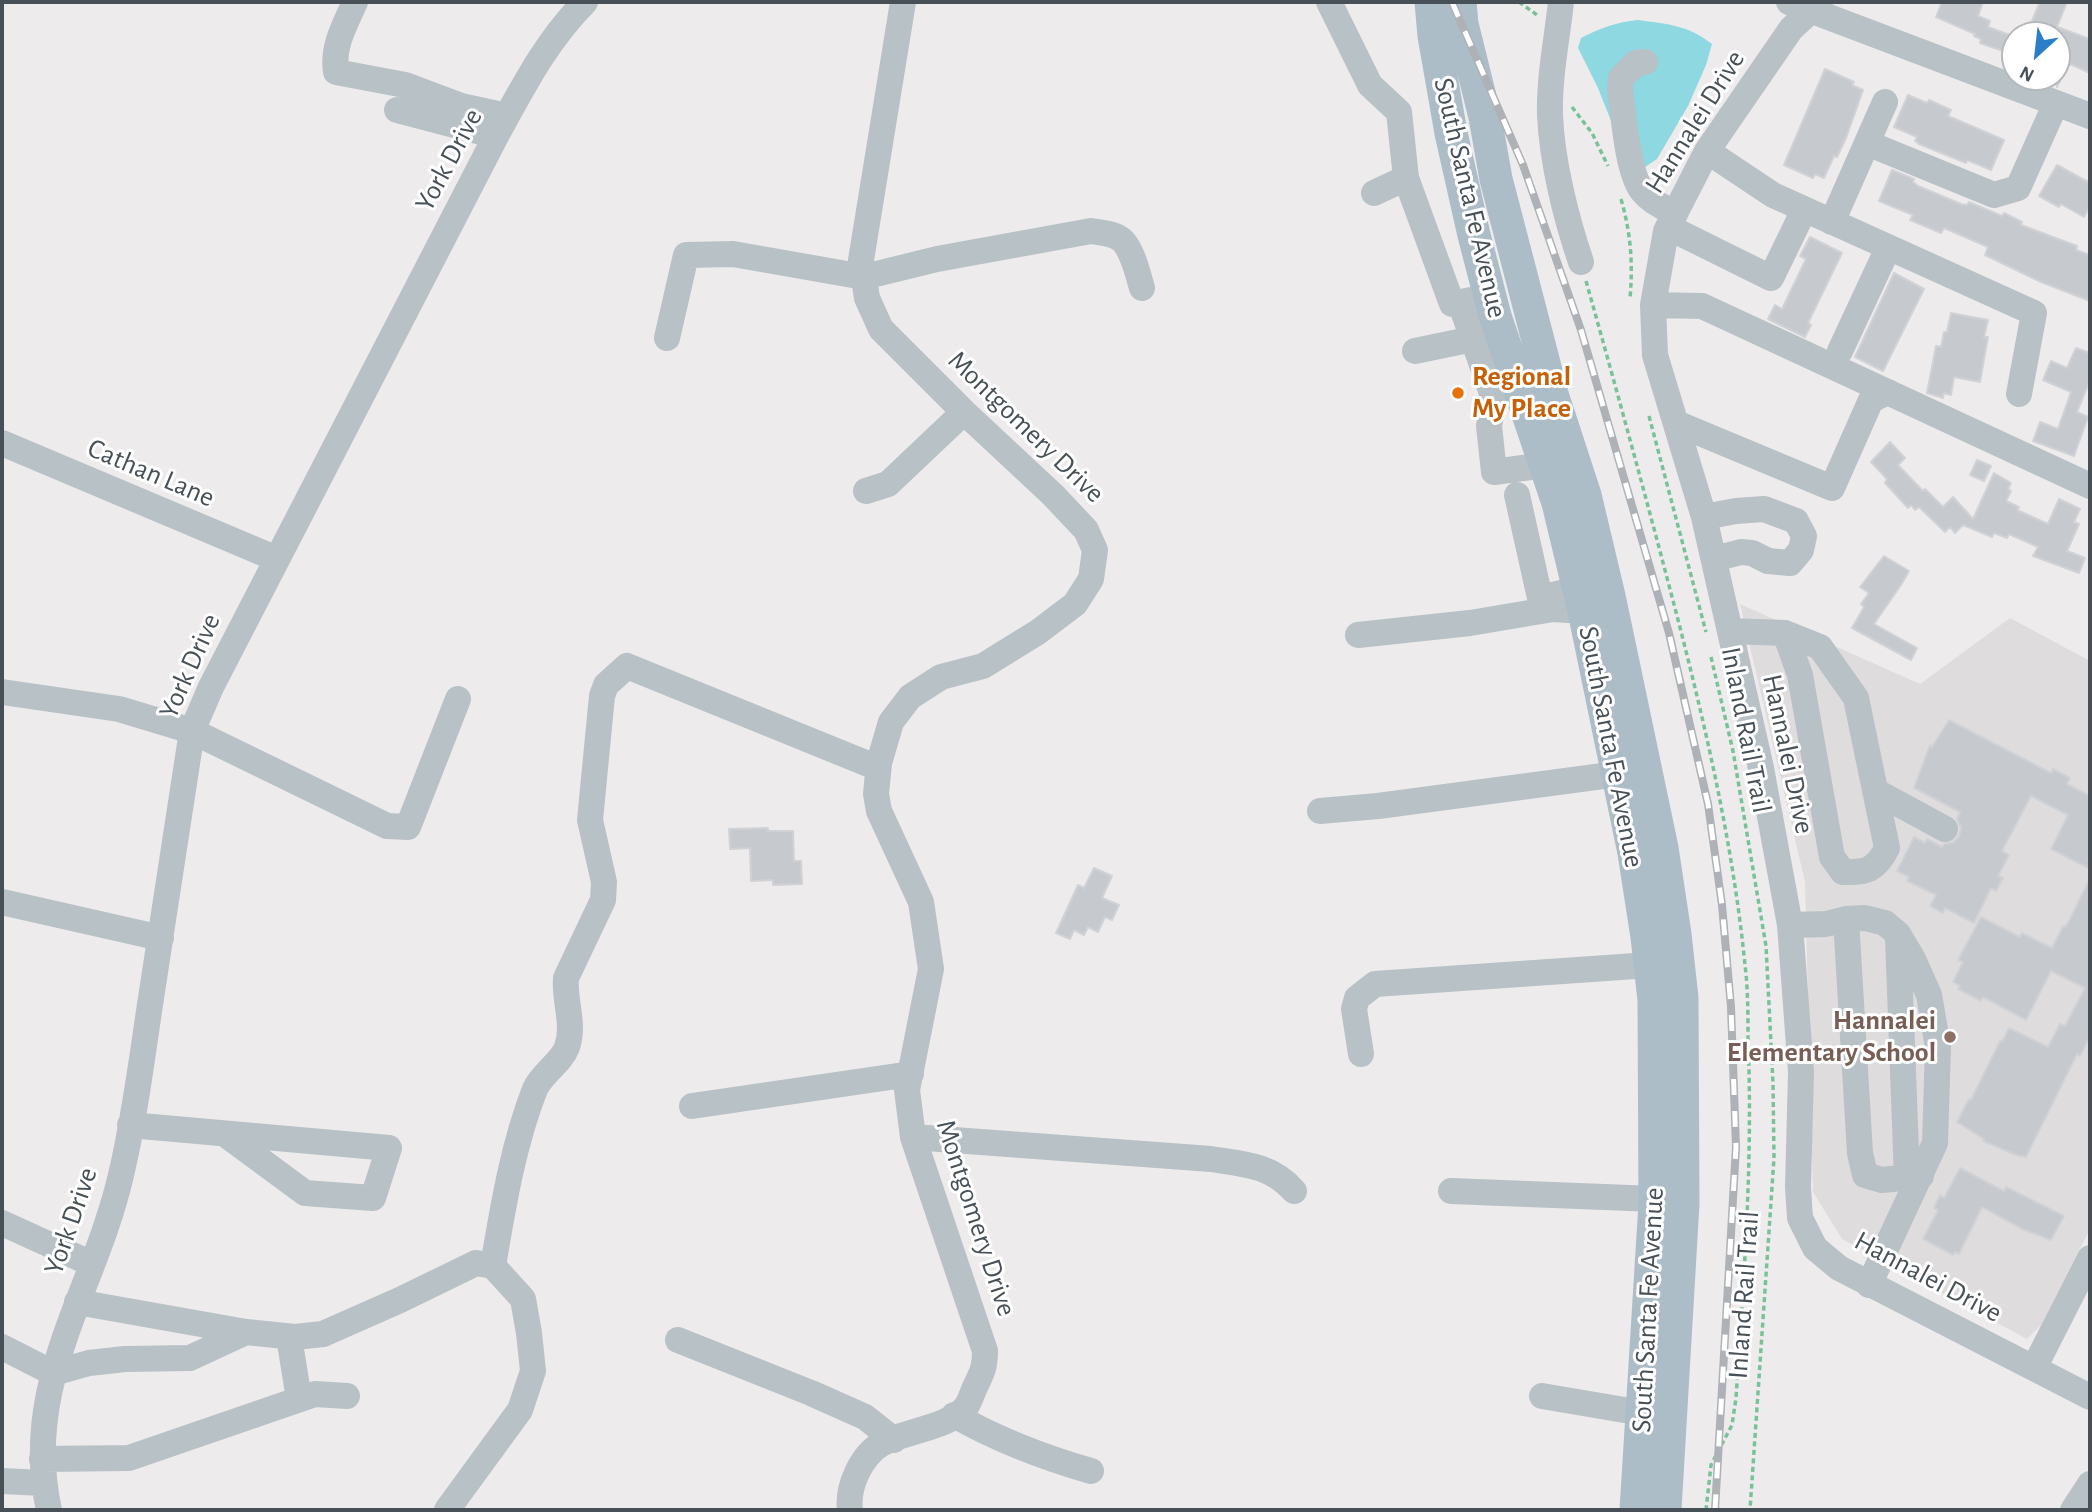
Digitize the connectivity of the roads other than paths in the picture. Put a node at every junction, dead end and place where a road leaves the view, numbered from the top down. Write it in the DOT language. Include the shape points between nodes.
graph roads {
  1 [pos="355,2"];
  2 [pos="585,2"];
  3 [pos="903,2"];
  4 [pos="1329,2"];
  5 [pos="1431,2"];
  6 [pos="1440,2"];
  7 [pos="1460,2"];
  8 [pos="1561,2"];
  9 [pos="1807,4"];
  10 [pos="1645,62"];
  11 [pos="1885,102"];
  12 [pos="2056,103"];
  13 [pos="397,110"];
  14 [pos="2090,116"];
  15 [pos="502,126"];
  16 [pos="1867,143"];
  17 [pos="1707,151"];
  18 [pos="1406,177"];
  19 [pos="1374,193"];
  20 [pos="1804,210"];
  21 [pos="1671,220"];
  22 [pos="1832,222"];
  23 [pos="1888,248"];
  24 [pos="1581,262"];
  25 [pos="864,277"];
  26 [pos="1142,288"];
  27 [pos="1475,299"];
  28 [pos="1642,304"];
  29 [pos="1535,328"];
  30 [pos="667,338"];
  31 [pos="1473,340"];
  32 [pos="1415,351"];
  33 [pos="1840,351"];
  34 [pos="1888,392"];
  35 [pos="2019,394"];
  36 [pos="964,412"];
  37 [pos="1676,423"];
  38 [pos="2,443"];
  39 [pos="1545,465"];
  40 [pos="2090,486"];
  41 [pos="866,491"];
  42 [pos="1517,495"];
  43 [pos="1704,517"];
  44 [pos="277,559"];
  45 [pos="1714,559"];
  46 [pos="1581,600"];
  47 [pos="1730,631"];
  48 [pos="1786,633"];
  49 [pos="1358,635"];
  50 [pos="2,692"];
  51 [pos="458,699"];
  52 [pos="192,731"];
  53 [pos="878,768"];
  54 [pos="1618,774"];
  55 [pos="1875,790"];
  56 [pos="1320,811"];
  57 [pos="1945,829"];
  58 [pos="2,902"];
  59 [pos="1846,919"];
  60 [pos="1790,925"];
  61 [pos="1898,934"];
  62 [pos="160,938"];
  63 [pos="1650,965"];
  64 [pos="1361,1054"];
  65 [pos="911,1074"];
  66 [pos="692,1106"];
  67 [pos="130,1125"];
  68 [pos="225,1133"];
  69 [pos="913,1137"];
  70 [pos="1914,1177"];
  71 [pos="1294,1191"];
  72 [pos="1451,1191"];
  73 [pos="1655,1199"];
  74 [pos="2,1223"];
  75 [pos="2090,1258"];
  76 [pos="92,1264"];
  77 [pos="493,1266"];
  78 [pos="1869,1285"];
  79 [pos="76,1302"];
  80 [pos="246,1332"];
  81 [pos="289,1337"];
  82 [pos="678,1340"];
  83 [pos="2,1347"];
  84 [pos="2034,1368"];
  85 [pos="53,1373"];
  86 [pos="346,1396"];
  87 [pos="1542,1396"];
  88 [pos="2090,1397"];
  89 [pos="299,1399"];
  90 [pos="1642,1413"];
  91 [pos="954,1415"];
  92 [pos="894,1440"];
  93 [pos="43,1471"];
  94 [pos="1091,1471"];
  95 [pos="2,1481"];
  96 [pos="2090,1484"];
  97 [pos="49,1510"];
  98 [pos="447,1510"];
  99 [pos="850,1510"];
  100 [pos="1636,1510"];
  101 [pos="1665,1510"];
  102 [pos="2073,1510"];
  1 -- 15 [label="street" via="339,39 336,72 405,85"];
  2 -- 15 [label="street, York Drive" via="531,71"];
  3 -- 25 [label="street, Montgomery Drive" via="861,260"];
  4 -- 18 [label="street" via="1370,85 1398,112"];
  5 -- 27 [label="main road, South Santa Fe Avenue" via="1451,133 1474,236"];
  6 -- 29 [label="main road" via="1493,259"];
  7 -- 29 [label="main road, South Santa Fe Avenue" via="1496,179"];
  8 -- 24 [label="street" via="1550,112 1555,158"];
  9 -- 12 [label="street"];
  9 -- 17 [label="street, Hannalei Drive"];
  10 -- 21 [label="street" via="1636,63 1621,78 1633,175"];
  11 -- 16 [label="street"];
  12 -- 14 [label="street"];
  12 -- 16 [label="street" via="2018,188 1994,195"];
  13 -- 15 [label="street"];
  15 -- 44 [label="street, York Drive"];
  16 -- 22 [label="street"];
  17 -- 20 [label="street"];
  17 -- 21 [label="street, Hannalei Drive"];
  18 -- 19 [label="street"];
  18 -- 27 [label="street" via="1452,304"];
  20 -- 21 [label="street" via="1771,278"];
  20 -- 22 [label="street"];
  21 -- 28 [label="street, Hannalei Drive"];
  22 -- 23 [label="street"];
  23 -- 33 [label="street"];
  23 -- 35 [label="street" via="2034,313"];
  25 -- 26 [label="street" via="1091,231 1123,242"];
  25 -- 30 [label="street" via="733,254 686,255"];
  25 -- 36 [label="street, Montgomery Drive" via="867,298 881,329"];
  27 -- 31 [label="street"];
  27 -- 39 [label="main road, South Santa Fe Avenue"];
  28 -- 34 [label="street" via="1702,306"];
  28 -- 37 [label="street, Hannalei Drive"];
  29 -- 101 [label="main road, South Santa Fe Avenue" via="1586,495 1662,848 1675,933 1682,998 1683,1204"];
  31 -- 32 [label="street"];
  31 -- 39 [label="street" via="1494,399 1489,426 1494,472"];
  34 -- 37 [label="street" via="1871,400 1832,488"];
  34 -- 40 [label="street"];
  36 -- 41 [label="street" via="888,484"];
  36 -- 53 [label="street, Montgomery Drive" via="1086,530 1095,550 1091,579 1075,604 1038,632 983,666 941,677 910,697 891,722"];
  37 -- 43 [label="street, Hannalei Drive"];
  38 -- 44 [label="street, Cathan Lane"];
  39 -- 46 [label="main road, South Santa Fe Avenue"];
  42 -- 46 [label="street" via="1540,598"];
  43 -- 45 [label="street, Hannalei Drive"];
  43 -- 45 [label="street" via="1764,509 1796,521 1804,536 1801,550 1790,563 1741,552"];
  44 -- 52 [label="street, York Drive"];
  45 -- 47 [label="street, Hannalei Drive"];
  46 -- 49 [label="street" via="1471,623"];
  46 -- 54 [label="main road, South Santa Fe Avenue"];
  47 -- 48 [label="street"];
  47 -- 60 [label="street, Hannalei Drive"];
  48 -- 55 [label="street" via="1820,647 1856,698"];
  48 -- 55 [label="street" via="1800,675 1832,857 1843,872 1861,872 1879,863 1887,848"];
  50 -- 52 [label="street" via="119,709"];
  51 -- 52 [label="street" via="408,827 387,826"];
  52 -- 62 [label="street, York Drive"];
  53 -- 65 [label="street, Montgomery Drive" via="879,811 921,902 931,969"];
  53 -- 77 [label="street" via="627,666 606,685 590,820 604,882 603,900 566,978 571,1027 566,1049 536,1086 505,1199"];
  54 -- 56 [label="street"];
  54 -- 63 [label="main road, South Santa Fe Avenue"];
  55 -- 57 [label="street"];
  58 -- 62 [label="street"];
  59 -- 60 [label="street"];
  59 -- 61 [label="street" via="1885,923"];
  59 -- 70 [label="street" via="1865,1175 1882,1180"];
  60 -- 78 [label="street, Hannalei Drive" via="1801,1072 1800,1218 1815,1248"];
  61 -- 70 [label="street"];
  61 -- 70 [label="street" via="1929,995 1938,1047 1935,1143"];
  62 -- 67 [label="street, York Drive"];
  63 -- 64 [label="street" via="1375,984 1357,998 1354,1009"];
  63 -- 73 [label="main road, South Santa Fe Avenue" via="1656,1077"];
  65 -- 66 [label="street"];
  65 -- 69 [label="street, Montgomery Drive" via="907,1090"];
  67 -- 68 [label="street"];
  67 -- 76 [label="street, York Drive" via="121,1176"];
  68 -- 68 [label="street" via="361,1146 389,1149 373,1198 305,1193"];
  69 -- 71 [label="street" via="1211,1158 1270,1172"];
  69 -- 91 [label="street, Montgomery Drive" via="985,1351 985,1368 967,1406"];
  70 -- 78 [label="street"];
  72 -- 73 [label="street"];
  73 -- 90 [label="main road, South Santa Fe Avenue"];
  74 -- 76 [label="street"];
  75 -- 84 [label="street"];
  76 -- 79 [label="street, York Drive"];
  77 -- 81 [label="street" via="476,1263 323,1334"];
  77 -- 98 [label="street" via="523,1299 533,1371 520,1410"];
  78 -- 84 [label="street, Hannalei Drive"];
  79 -- 80 [label="street"];
  79 -- 85 [label="street, York Drive"];
  80 -- 81 [label="street"];
  80 -- 85 [label="street" via="190,1359 113,1360"];
  81 -- 89 [label="street"];
  82 -- 92 [label="street" via="865,1417"];
  83 -- 85 [label="street"];
  84 -- 88 [label="street, Hannalei Drive"];
  85 -- 93 [label="street, York Drive" via="42,1431"];
  86 -- 89 [label="street" via="315,1394"];
  87 -- 90 [label="street"];
  89 -- 93 [label="street" via="129,1458"];
  90 -- 100 [label="main road, South Santa Fe Avenue"];
  91 -- 92 [label="street, Montgomery Drive"];
  91 -- 94 [label="street" via="1023,1450"];
  92 -- 99 [label="street, Montgomery Drive" via="881,1444 864,1461 853,1483"];
  93 -- 95 [label="street"];
  93 -- 97 [label="street, York Drive"];
  96 -- 102 [label="street"];
}
